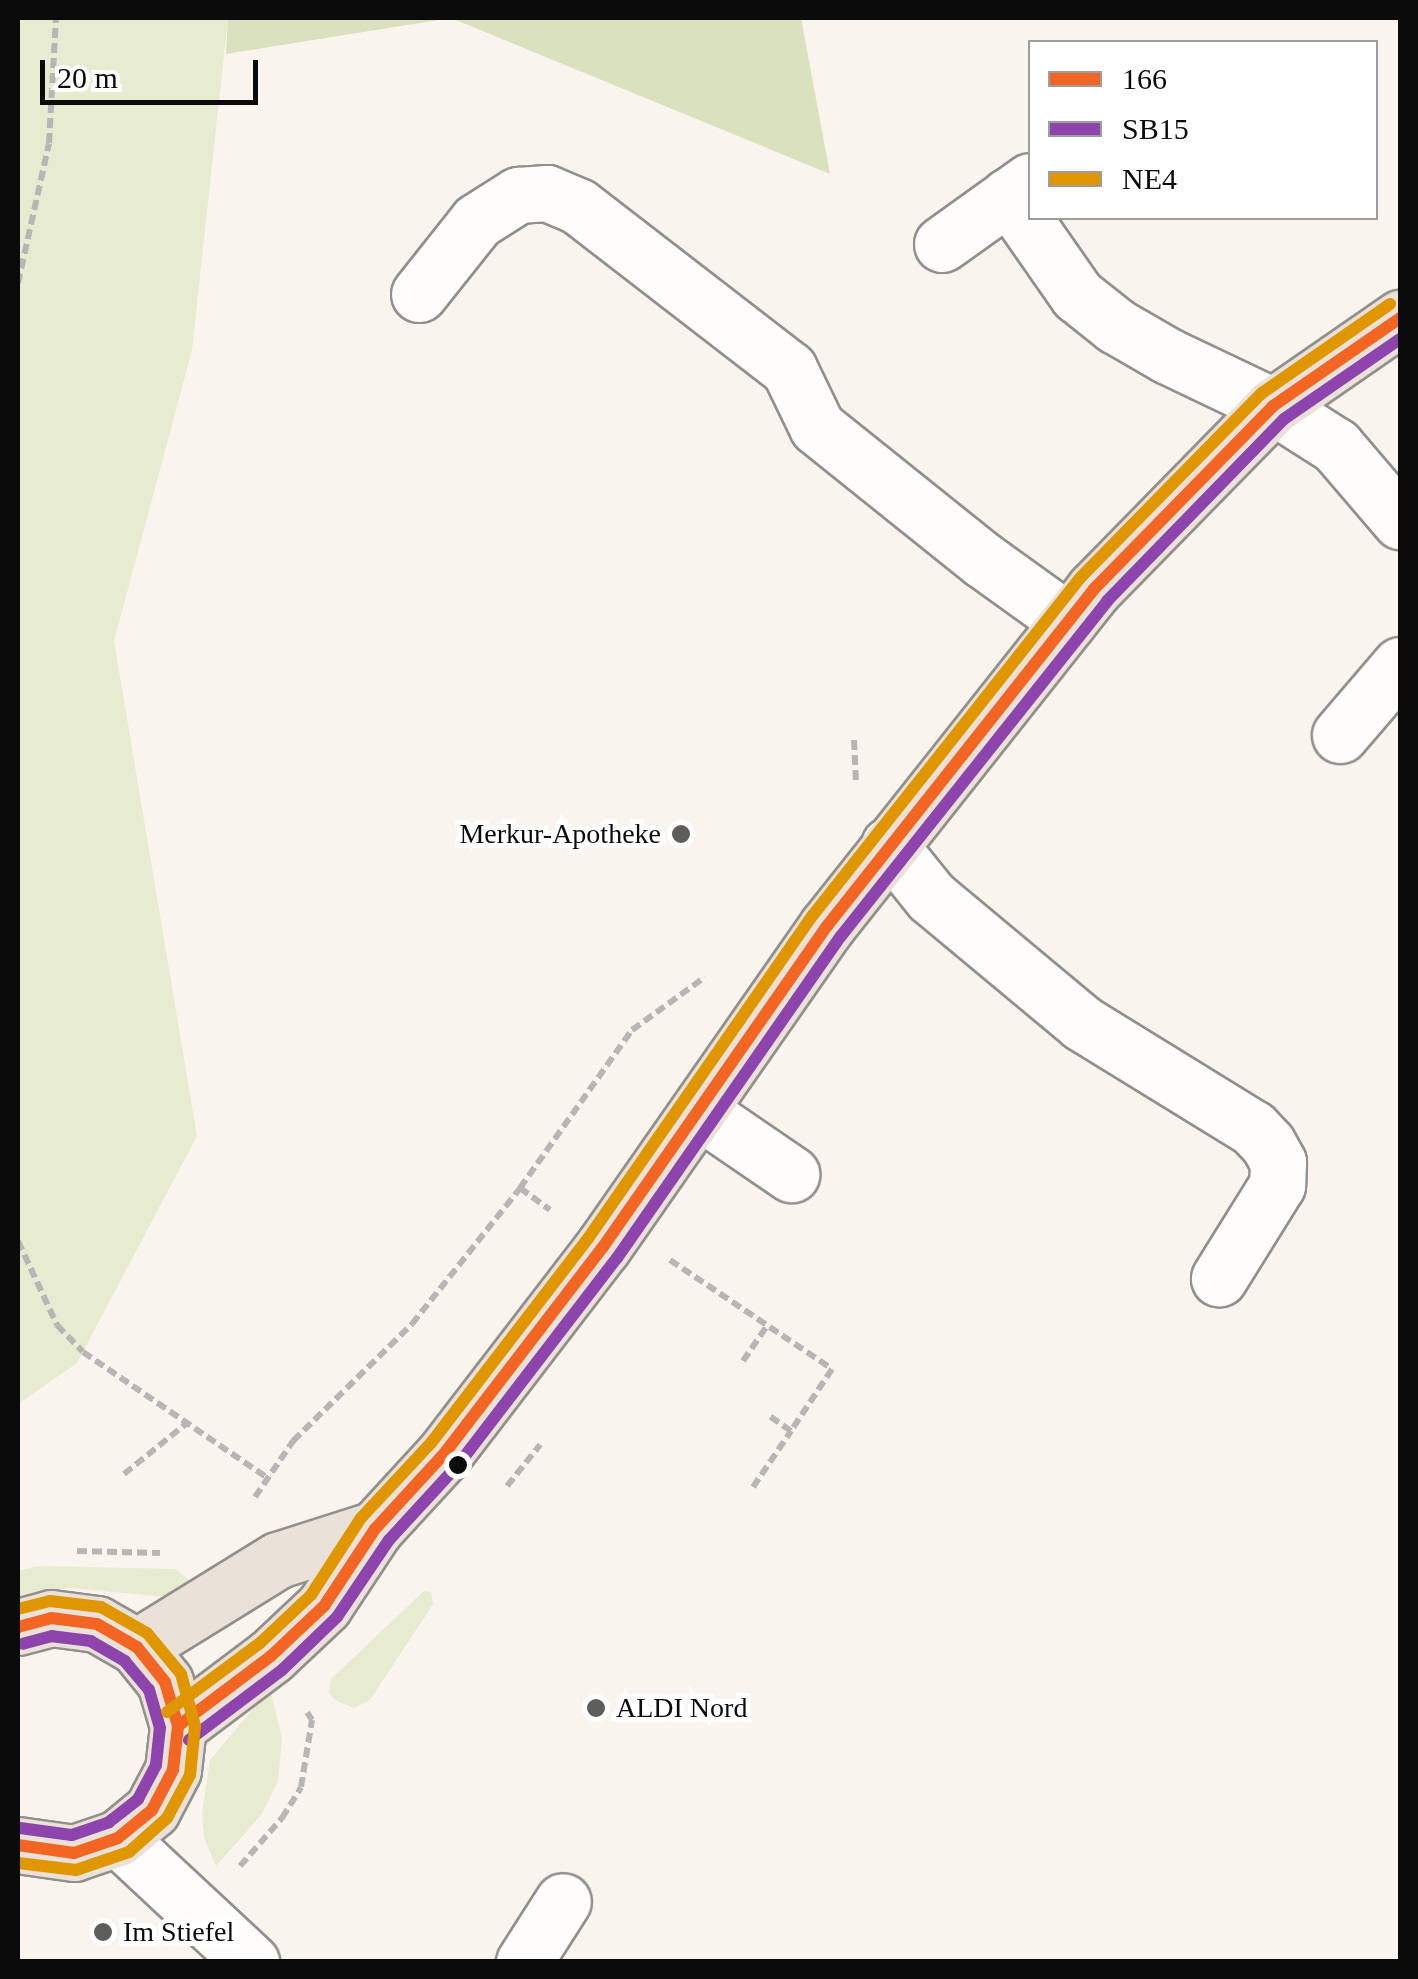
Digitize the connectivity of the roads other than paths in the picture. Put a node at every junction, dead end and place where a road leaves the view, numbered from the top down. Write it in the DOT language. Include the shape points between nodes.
graph roads {
  1 [pos="1019,189"];
  2 [pos="1036,220"];
  3 [pos="942,244"];
  4 [pos="419,294"];
  5 [pos="1400,318"];
  6 [pos="1273,406"];
  7 [pos="1400,521"];
  8 [pos="1068,620"];
  9 [pos="1400,665"];
  10 [pos="1340,735"];
  11 [pos="889,845"];
  12 [pos="699,1110"];
  13 [pos="791,1174"];
  14 [pos="1219,1278"];
  15 [pos="375,1529"];
  16 [pos="18,1628"];
  17 [pos="137,1647"];
  18 [pos="178,1726"];
  19 [pos="118,1838"];
  20 [pos="18,1845"];
  21 [pos="564,1901"];
  22 [pos="251,1962"];
  23 [pos="524,1962"];
  1 -- 3 [label="street"];
  2 -- 6 [label="street" via="1077,295 1116,326"];
  4 -- 8 [label="street" via="477,221 518,195 546,192 578,206 789,369 817,426"];
  5 -- 6 [label="main road"];
  6 -- 7 [label="street" via="1336,446"];
  6 -- 8 [label="main road"];
  8 -- 11 [label="main road"];
  9 -- 10 [label="street"];
  11 -- 12 [label="main road"];
  11 -- 14 [label="street" via="931,897 1082,1023 1253,1128 1268,1144 1278,1162 1277,1185"];
  12 -- 13 [label="street"];
  12 -- 15 [label="main road" via="604,1247 444,1454"];
  15 -- 17 [label="main road" via="278,1560"];
  15 -- 18 [label="main road" via="324,1606 272,1656"];
  16 -- 17 [label="main road" via="51,1618 97,1624"];
  17 -- 18 [label="main road" via="165,1682"];
  18 -- 19 [label="main road" via="173,1770 152,1810"];
  19 -- 20 [label="main road" via="74,1853"];
  19 -- 22 [label="street"];
  21 -- 23 [label="street"];
}
